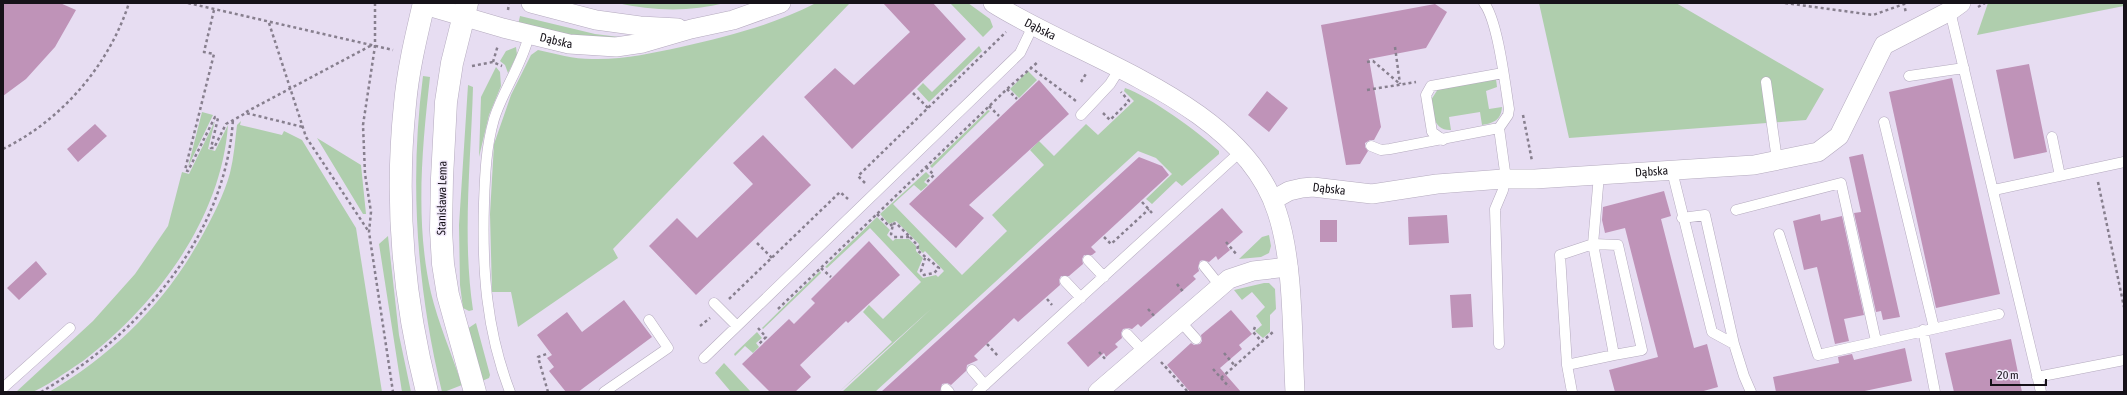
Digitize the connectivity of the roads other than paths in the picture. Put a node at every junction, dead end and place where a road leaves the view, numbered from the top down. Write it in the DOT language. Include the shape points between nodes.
graph roads {
  1 [pos="531,3"];
  2 [pos="780,3"];
  3 [pos="993,3"];
  4 [pos="1484,3"];
  5 [pos="421,4"];
  6 [pos="1956,7"];
  7 [pos="465,10"];
  8 [pos="1032,26"];
  9 [pos="691,29"];
  10 [pos="529,35"];
  11 [pos="1120,68"];
  12 [pos="1964,68"];
  13 [pos="1503,73"];
  14 [pos="1909,76"];
  15 [pos="1766,82"];
  16 [pos="1081,115"];
  17 [pos="1884,122"];
  18 [pos="1499,128"];
  19 [pos="2052,137"];
  20 [pos="1443,140"];
  21 [pos="1371,146"];
  22 [pos="1240,152"];
  23 [pos="1777,160"];
  24 [pos="2124,162"];
  25 [pos="1672,171"];
  26 [pos="1599,175"];
  27 [pos="2060,176"];
  28 [pos="1505,179"];
  29 [pos="1994,190"];
  30 [pos="1273,200"];
  31 [pos="1736,210"];
  32 [pos="1682,218"];
  33 [pos="1779,234"];
  34 [pos="1593,244"];
  35 [pos="1088,260"];
  36 [pos="1204,266"];
  37 [pos="1288,267"];
  38 [pos="1104,277"];
  39 [pos="1065,281"];
  40 [pos="1220,286"];
  41 [pos="1080,298"];
  42 [pos="716,306"];
  43 [pos="1999,314"];
  44 [pos="649,320"];
  45 [pos="1180,321"];
  46 [pos="737,326"];
  47 [pos="70,328"];
  48 [pos="1934,328"];
  49 [pos="1923,330"];
  50 [pos="1127,334"];
  51 [pos="1196,340"];
  52 [pos="1876,341"];
  53 [pos="1498,344"];
  54 [pos="1734,344"];
  55 [pos="1146,350"];
  56 [pos="1614,355"];
  57 [pos="704,358"];
  58 [pos="2124,360"];
  59 [pos="1567,365"];
  60 [pos="972,370"];
  61 [pos="2037,377"];
  62 [pos="985,385"];
  63 [pos="3,388"];
  64 [pos="427,392"];
  65 [pos="475,392"];
  66 [pos="510,392"];
  67 [pos="604,392"];
  68 [pos="977,392"];
  69 [pos="1098,392"];
  70 [pos="1295,392"];
  71 [pos="1572,392"];
  72 [pos="1751,392"];
  73 [pos="1935,392"];
  74 [pos="2041,392"];
  1 -- 9 [label="street, Dąbska" via="596,20"];
  2 -- 9 [label="street, Dąbska" via="733,20"];
  3 -- 8 [label="street, Dąbska"];
  4 -- 13 [label="lane" via="1490,10"];
  5 -- 7 [label="street, Dąbska"];
  5 -- 64 [label="main road" via="405,103 403,255 413,328"];
  6 -- 12 [label="lane"];
  6 -- 23 [label="street, Dąbska" via="1884,45 1839,136 1818,152"];
  7 -- 10 [label="street, Dąbska"];
  7 -- 65 [label="main road, Stanisława Lema" via="452,63 446,102 442,244 448,295"];
  8 -- 11 [label="street, Dąbska"];
  8 -- 46 [label="lane" via="1020,53"];
  9 -- 10 [label="street, Dąbska" via="643,43 616,47 569,44"];
  10 -- 66 [label="lane" via="525,53 494,117 485,162 482,244 484,277 488,313"];
  11 -- 16 [label="lane" via="1110,84"];
  11 -- 22 [label="street, Dąbska" via="1198,115"];
  12 -- 14 [label="lane"];
  12 -- 29 [label="lane"];
  13 -- 18 [label="lane" via="1509,109"];
  13 -- 20 [label="lane" via="1432,86 1427,91 1432,132"];
  15 -- 23 [label="lane"];
  17 -- 48 [label="lane"];
  18 -- 20 [label="lane"];
  18 -- 28 [label="lane"];
  19 -- 27 [label="lane"];
  20 -- 21 [label="lane" via="1381,150"];
  22 -- 30 [label="street, Dąbska"];
  22 -- 38 [label="lane"];
  23 -- 25 [label="street, Dąbska" via="1754,165"];
  24 -- 27 [label="lane"];
  25 -- 26 [label="street, Dąbska"];
  25 -- 32 [label="lane"];
  26 -- 28 [label="street, Dąbska"];
  26 -- 34 [label="lane"];
  27 -- 29 [label="lane"];
  28 -- 30 [label="street, Dąbska" via="1437,184 1372,194 1313,187 1289,191"];
  28 -- 53 [label="lane" via="1495,209"];
  29 -- 61 [label="lane"];
  30 -- 37 [label="street, Dąbska" via="1281,224"];
  31 -- 52 [label="lane" via="1841,183"];
  32 -- 54 [label="lane" via="1712,332"];
  32 -- 54 [label="lane" via="1705,215"];
  33 -- 52 [label="lane" via="1818,355"];
  34 -- 56 [label="lane"];
  34 -- 56 [label="lane" via="1618,245 1642,350"];
  34 -- 59 [label="lane" via="1560,255"];
  35 -- 38 [label="lane"];
  36 -- 40 [label="lane"];
  37 -- 40 [label="street" via="1236,275"];
  37 -- 70 [label="street, Dąbska"];
  38 -- 41 [label="lane"];
  39 -- 41 [label="lane"];
  40 -- 45 [label="street"];
  41 -- 62 [label="lane"];
  42 -- 46 [label="lane"];
  43 -- 48 [label="lane"];
  44 -- 67 [label="lane" via="668,348"];
  45 -- 51 [label="lane"];
  45 -- 55 [label="street"];
  46 -- 57 [label="lane"];
  47 -- 63 [label="lane"];
  48 -- 49 [label="lane"];
  49 -- 52 [label="lane"];
  49 -- 73 [label="lane"];
  50 -- 55 [label="lane"];
  54 -- 72 [label="lane"];
  55 -- 69 [label="street"];
  56 -- 59 [label="lane"];
  58 -- 61 [label="lane"];
  59 -- 71 [label="lane"];
  60 -- 62 [label="lane"];
  61 -- 74 [label="lane"];
  62 -- 68 [label="lane"];
}
